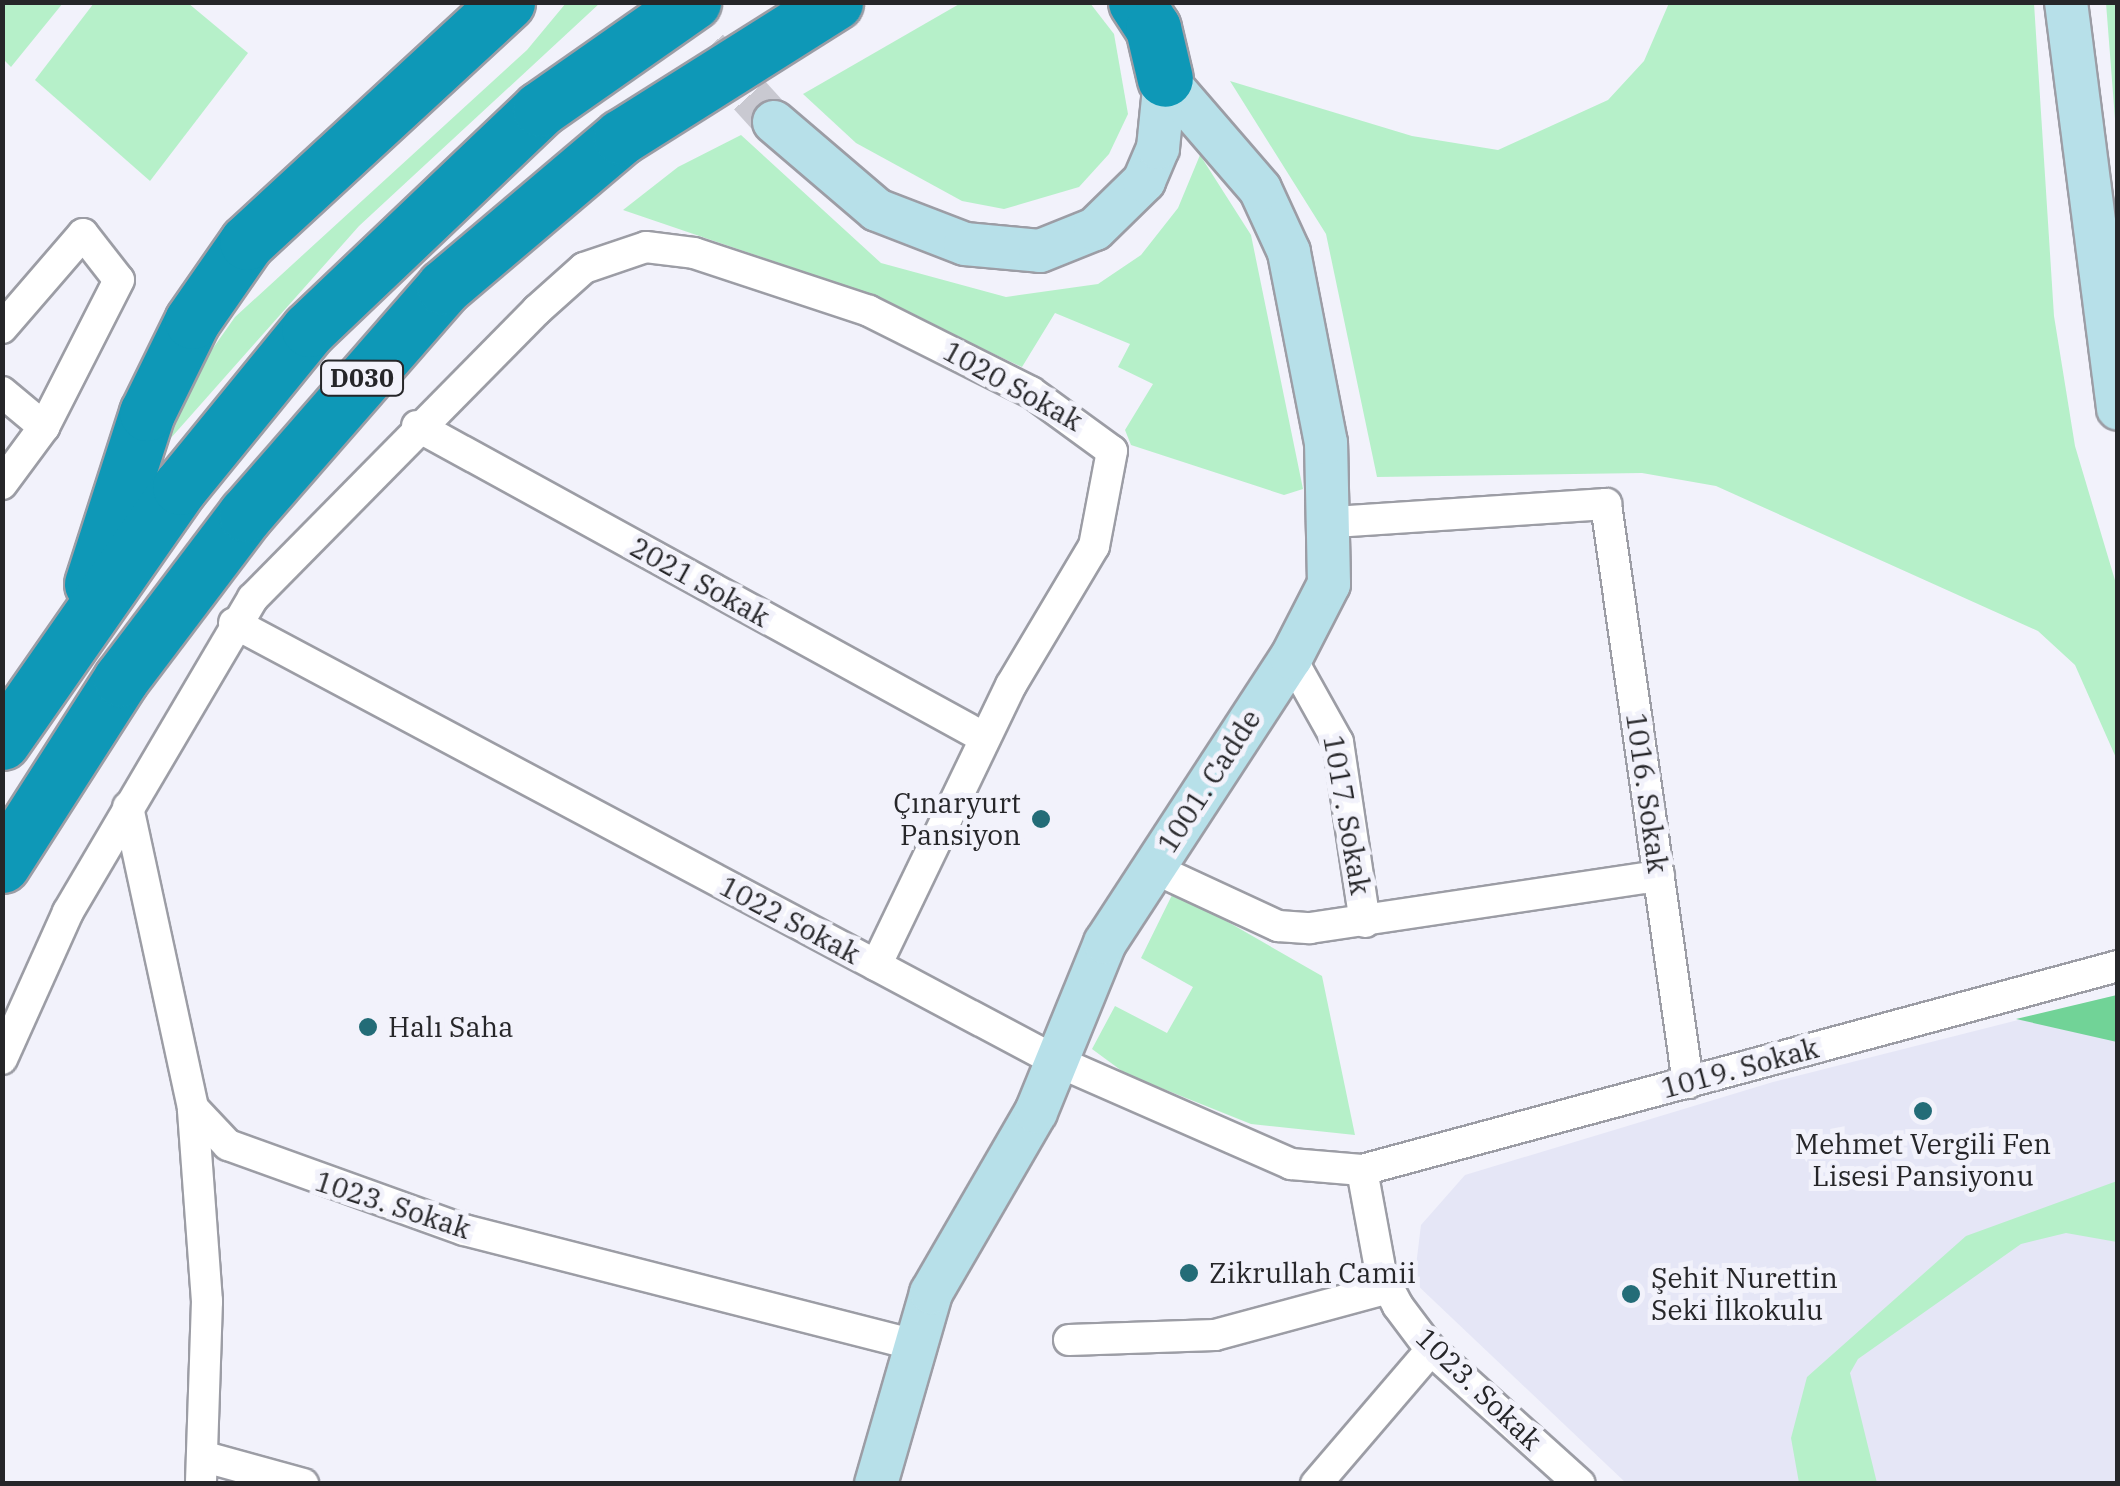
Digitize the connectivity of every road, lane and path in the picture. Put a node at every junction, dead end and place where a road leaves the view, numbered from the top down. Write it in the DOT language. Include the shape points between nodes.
graph roads {
  1 [pos="507,2"];
  2 [pos="693,2"];
  3 [pos="834,2"];
  4 [pos="1136,2"];
  5 [pos="1181,2"];
  6 [pos="2066,2"];
  7 [pos="1165,78"];
  8 [pos="774,122"];
  9 [pos="2,328"];
  10 [pos="2,392"];
  11 [pos="2118,409"];
  12 [pos="417,426"];
  13 [pos="44,428"];
  14 [pos="2,484"];
  15 [pos="1334,522"];
  16 [pos="234,624"];
  17 [pos="78,628"];
  18 [pos="1291,658"];
  19 [pos="984,737"];
  20 [pos="2,742"];
  21 [pos="128,807"];
  22 [pos="2,865"];
  23 [pos="1152,868"];
  24 [pos="1658,876"];
  25 [pos="1366,922"];
  26 [pos="876,965"];
  27 [pos="2118,966"];
  28 [pos="2,1059"];
  29 [pos="1054,1060"];
  30 [pos="1688,1083"];
  31 [pos="193,1108"];
  32 [pos="1362,1170"];
  33 [pos="1386,1289"];
  34 [pos="1069,1340"];
  35 [pos="911,1344"];
  36 [pos="1431,1350"];
  37 [pos="203,1470"];
  38 [pos="303,1484"];
  39 [pos="876,1484"];
  40 [pos="1316,1484"];
  41 [pos="1580,1484"];
  1 -- 17 [label="highway" via="248,242 192,321 147,413"];
  2 -- 17 [label="highway, D030" via="540,110 309,328"];
  3 -- 22 [label="highway, D030" via="621,137 444,287 246,514 121,679"];
  4 -- 7 [label="highway" via="1154,28"];
  5 -- 7 [label="highway"];
  6 -- 11 [label="main road"];
  7 -- 8 [label="main road" via="1158,148 1144,181 1095,229 1040,251 965,244 876,210"];
  7 -- 15 [label="main road, 1001. Cadde" via="1275,214 1304,326"];
  9 -- 13 [label="street" via="82,234 119,280"];
  10 -- 13 [label="street"];
  12 -- 16 [label="street, 1020 Sokak"];
  12 -- 19 [label="street, 2021 Sokak"];
  12 -- 19 [label="street, 1020 Sokak" via="584,268 646,247 694,253 868,310 1032,392 1102,437 1112,450 1112,485 1094,546"];
  13 -- 14 [label="street"];
  15 -- 18 [label="main road, 1001. Cadde" via="1321,609"];
  15 -- 24 [label="street, 1016. Sokak" via="1606,504"];
  16 -- 21 [label="street, 1020 Sokak"];
  16 -- 26 [label="street, 1022 Sokak"];
  17 -- 20 [label="highway, D030"];
  18 -- 23 [label="main road, 1001. Cadde"];
  18 -- 25 [label="street, 1017. Sokak" via="1338,742"];
  19 -- 26 [label="street, 1020 Sokak"];
  21 -- 28 [label="street, 1020 Sokak"];
  21 -- 31 [label="street"];
  23 -- 25 [label="street" via="1278,926"];
  23 -- 29 [label="main road, 1001. Cadde" via="1105,943"];
  24 -- 25 [label="street"];
  24 -- 30 [label="street, 1016. Sokak"];
  26 -- 29 [label="street, 1022 Sokak"];
  27 -- 30 [label="street, 1019. Sokak"];
  29 -- 32 [label="street, 1022 Sokak" via="1255,1152"];
  29 -- 35 [label="main road, 1001. Cadde" via="1036,1112 961,1233"];
  30 -- 32 [label="street, 1019. Sokak"];
  31 -- 35 [label="street, 1023. Sokak" via="207,1130 266,1163 464,1230"];
  31 -- 37 [label="street" via="207,1301"];
  32 -- 33 [label="street, 1023. Sokak"];
  33 -- 34 [label="street" via="1215,1335"];
  33 -- 36 [label="street, 1023. Sokak"];
  35 -- 39 [label="main road, 1001. Cadde"];
  36 -- 40 [label="street"];
  36 -- 41 [label="street, 1023. Sokak"];
  37 -- 38 [label="street"];
}
